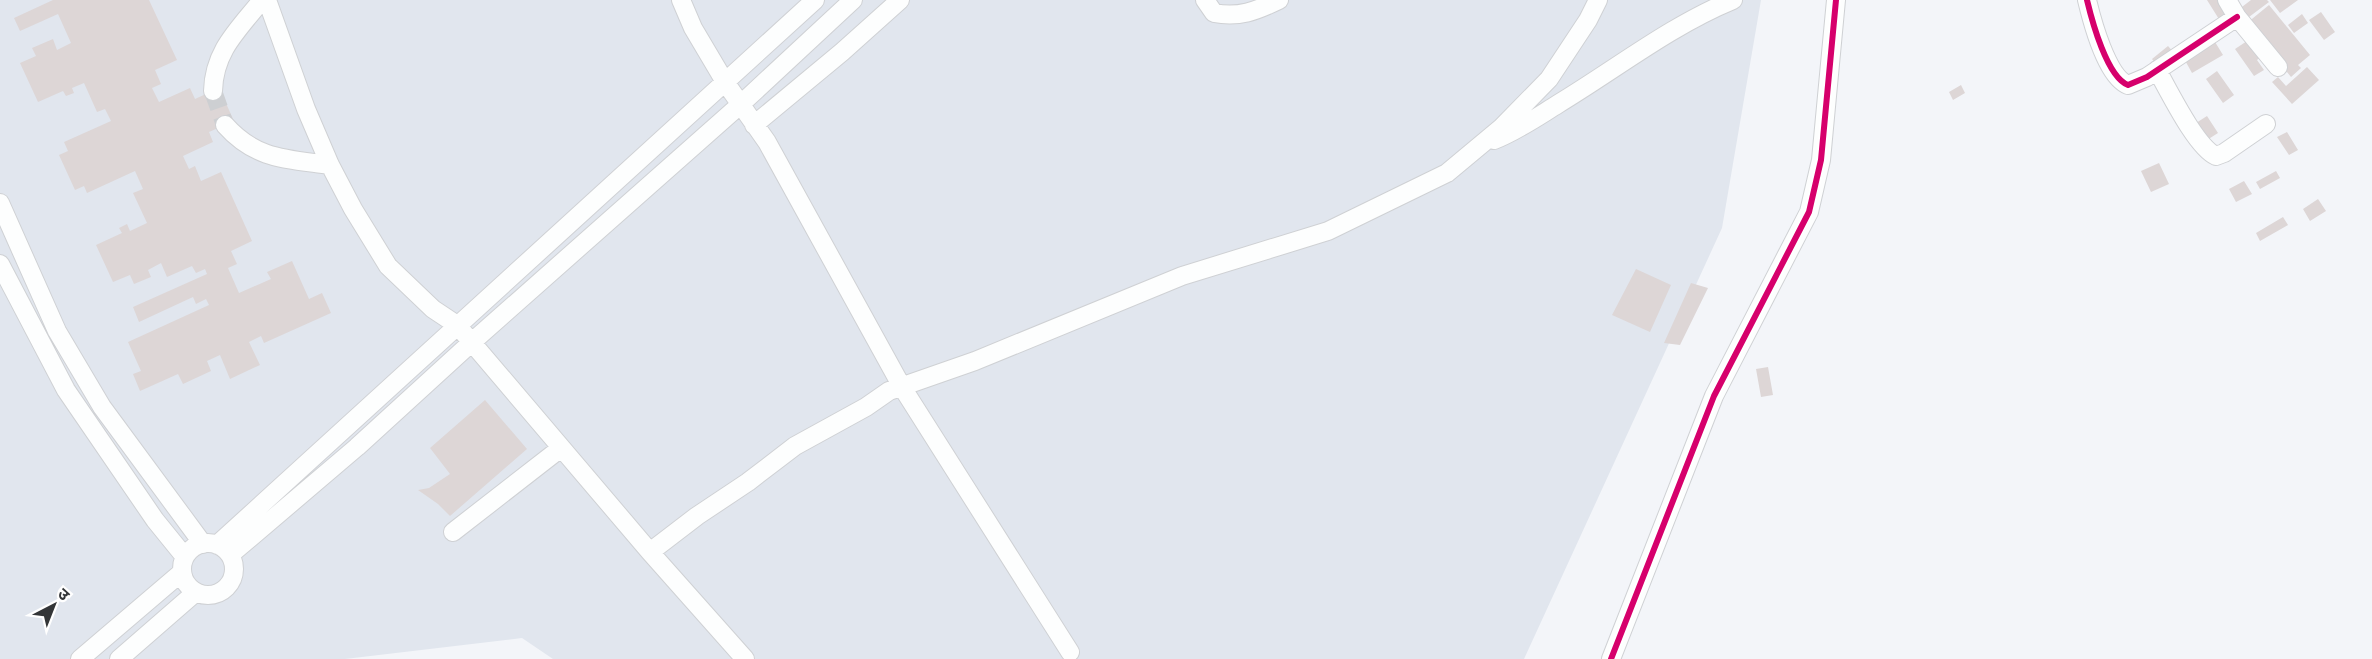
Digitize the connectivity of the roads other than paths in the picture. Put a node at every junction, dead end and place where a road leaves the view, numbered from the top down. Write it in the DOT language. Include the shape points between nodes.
graph roads {
  1 [pos="262,0"];
  2 [pos="267,0"];
  3 [pos="681,0"];
  4 [pos="815,0"];
  5 [pos="853,0"];
  6 [pos="900,0"];
  7 [pos="1205,0"];
  8 [pos="1279,0"];
  9 [pos="1598,0"];
  10 [pos="1732,0"];
  11 [pos="1836,0"];
  12 [pos="2087,0"];
  13 [pos="2227,0"];
  14 [pos="2237,17"];
  15 [pos="2278,67"];
  16 [pos="2157,70"];
  17 [pos="725,82"];
  18 [pos="213,91"];
  19 [pos="741,104"];
  20 [pos="2266,124"];
  21 [pos="225,125"];
  22 [pos="754,125"];
  23 [pos="1480,146"];
  24 [pos="330,165"];
  25 [pos="0,202"];
  26 [pos="0,264"];
  27 [pos="457,325"];
  28 [pos="472,342"];
  29 [pos="902,387"];
  30 [pos="380,396"];
  31 [pos="393,414"];
  32 [pos="561,448"];
  33 [pos="453,532"];
  34 [pos="217,548"];
  35 [pos="650,552"];
  36 [pos="183,564"];
  37 [pos="196,592"];
  38 [pos="101,640"];
  39 [pos="1070,652"];
  40 [pos="80,659"];
  41 [pos="118,659"];
  42 [pos="745,659"];
  43 [pos="1611,659"];
  1 -- 18 [label="street" via="225,46 213,72"];
  2 -- 24 [label="street"];
  3 -- 17 [label="street"];
  4 -- 17 [label="street"];
  5 -- 19 [label="street"];
  6 -- 22 [label="street"];
  7 -- 8 [label="street" via="1214,13 1228,16 1251,13"];
  9 -- 23 [label="street" via="1549,79"];
  10 -- 23 [label="street" via="1648,46 1514,132"];
  11 -- 43 [label="street" via="1821,160 1809,212 1714,396"];
  12 -- 16 [label="street" via="2107,57 2122,83 2138,82"];
  13 -- 14 [label="street"];
  14 -- 15 [label="street"];
  14 -- 16 [label="street"];
  16 -- 20 [label="street" via="2198,139 2216,156"];
  17 -- 19 [label="street"];
  17 -- 27 [label="street"];
  19 -- 22 [label="street"];
  19 -- 28 [label="street"];
  21 -- 24 [label="street" via="240,142 272,157"];
  22 -- 29 [label="street"];
  23 -- 29 [label="street" via="1447,173 1328,231 1182,276"];
  24 -- 27 [label="street" via="388,266 433,309"];
  25 -- 34 [label="street" via="57,331 102,407"];
  26 -- 36 [label="street" via="66,390"];
  27 -- 28 [label="street"];
  27 -- 30 [label="street"];
  28 -- 31 [label="street"];
  28 -- 32 [label="street"];
  29 -- 35 [label="street" via="806,439"];
  29 -- 39 [label="street"];
  30 -- 31 [label="street"];
  30 -- 34 [label="street"];
  31 -- 34 [label="street"];
  32 -- 33 [label="street"];
  32 -- 35 [label="street"];
  34 -- 36 [label="street" via="189,550"];
  34 -- 37 [label="street" via="234,571 227,587 213,595"];
  35 -- 42 [label="street"];
  36 -- 37 [label="street" via="184,580"];
  36 -- 38 [label="street"];
  37 -- 41 [label="street"];
  38 -- 40 [label="street"];
  38 -- 41 [label="street"];
}
